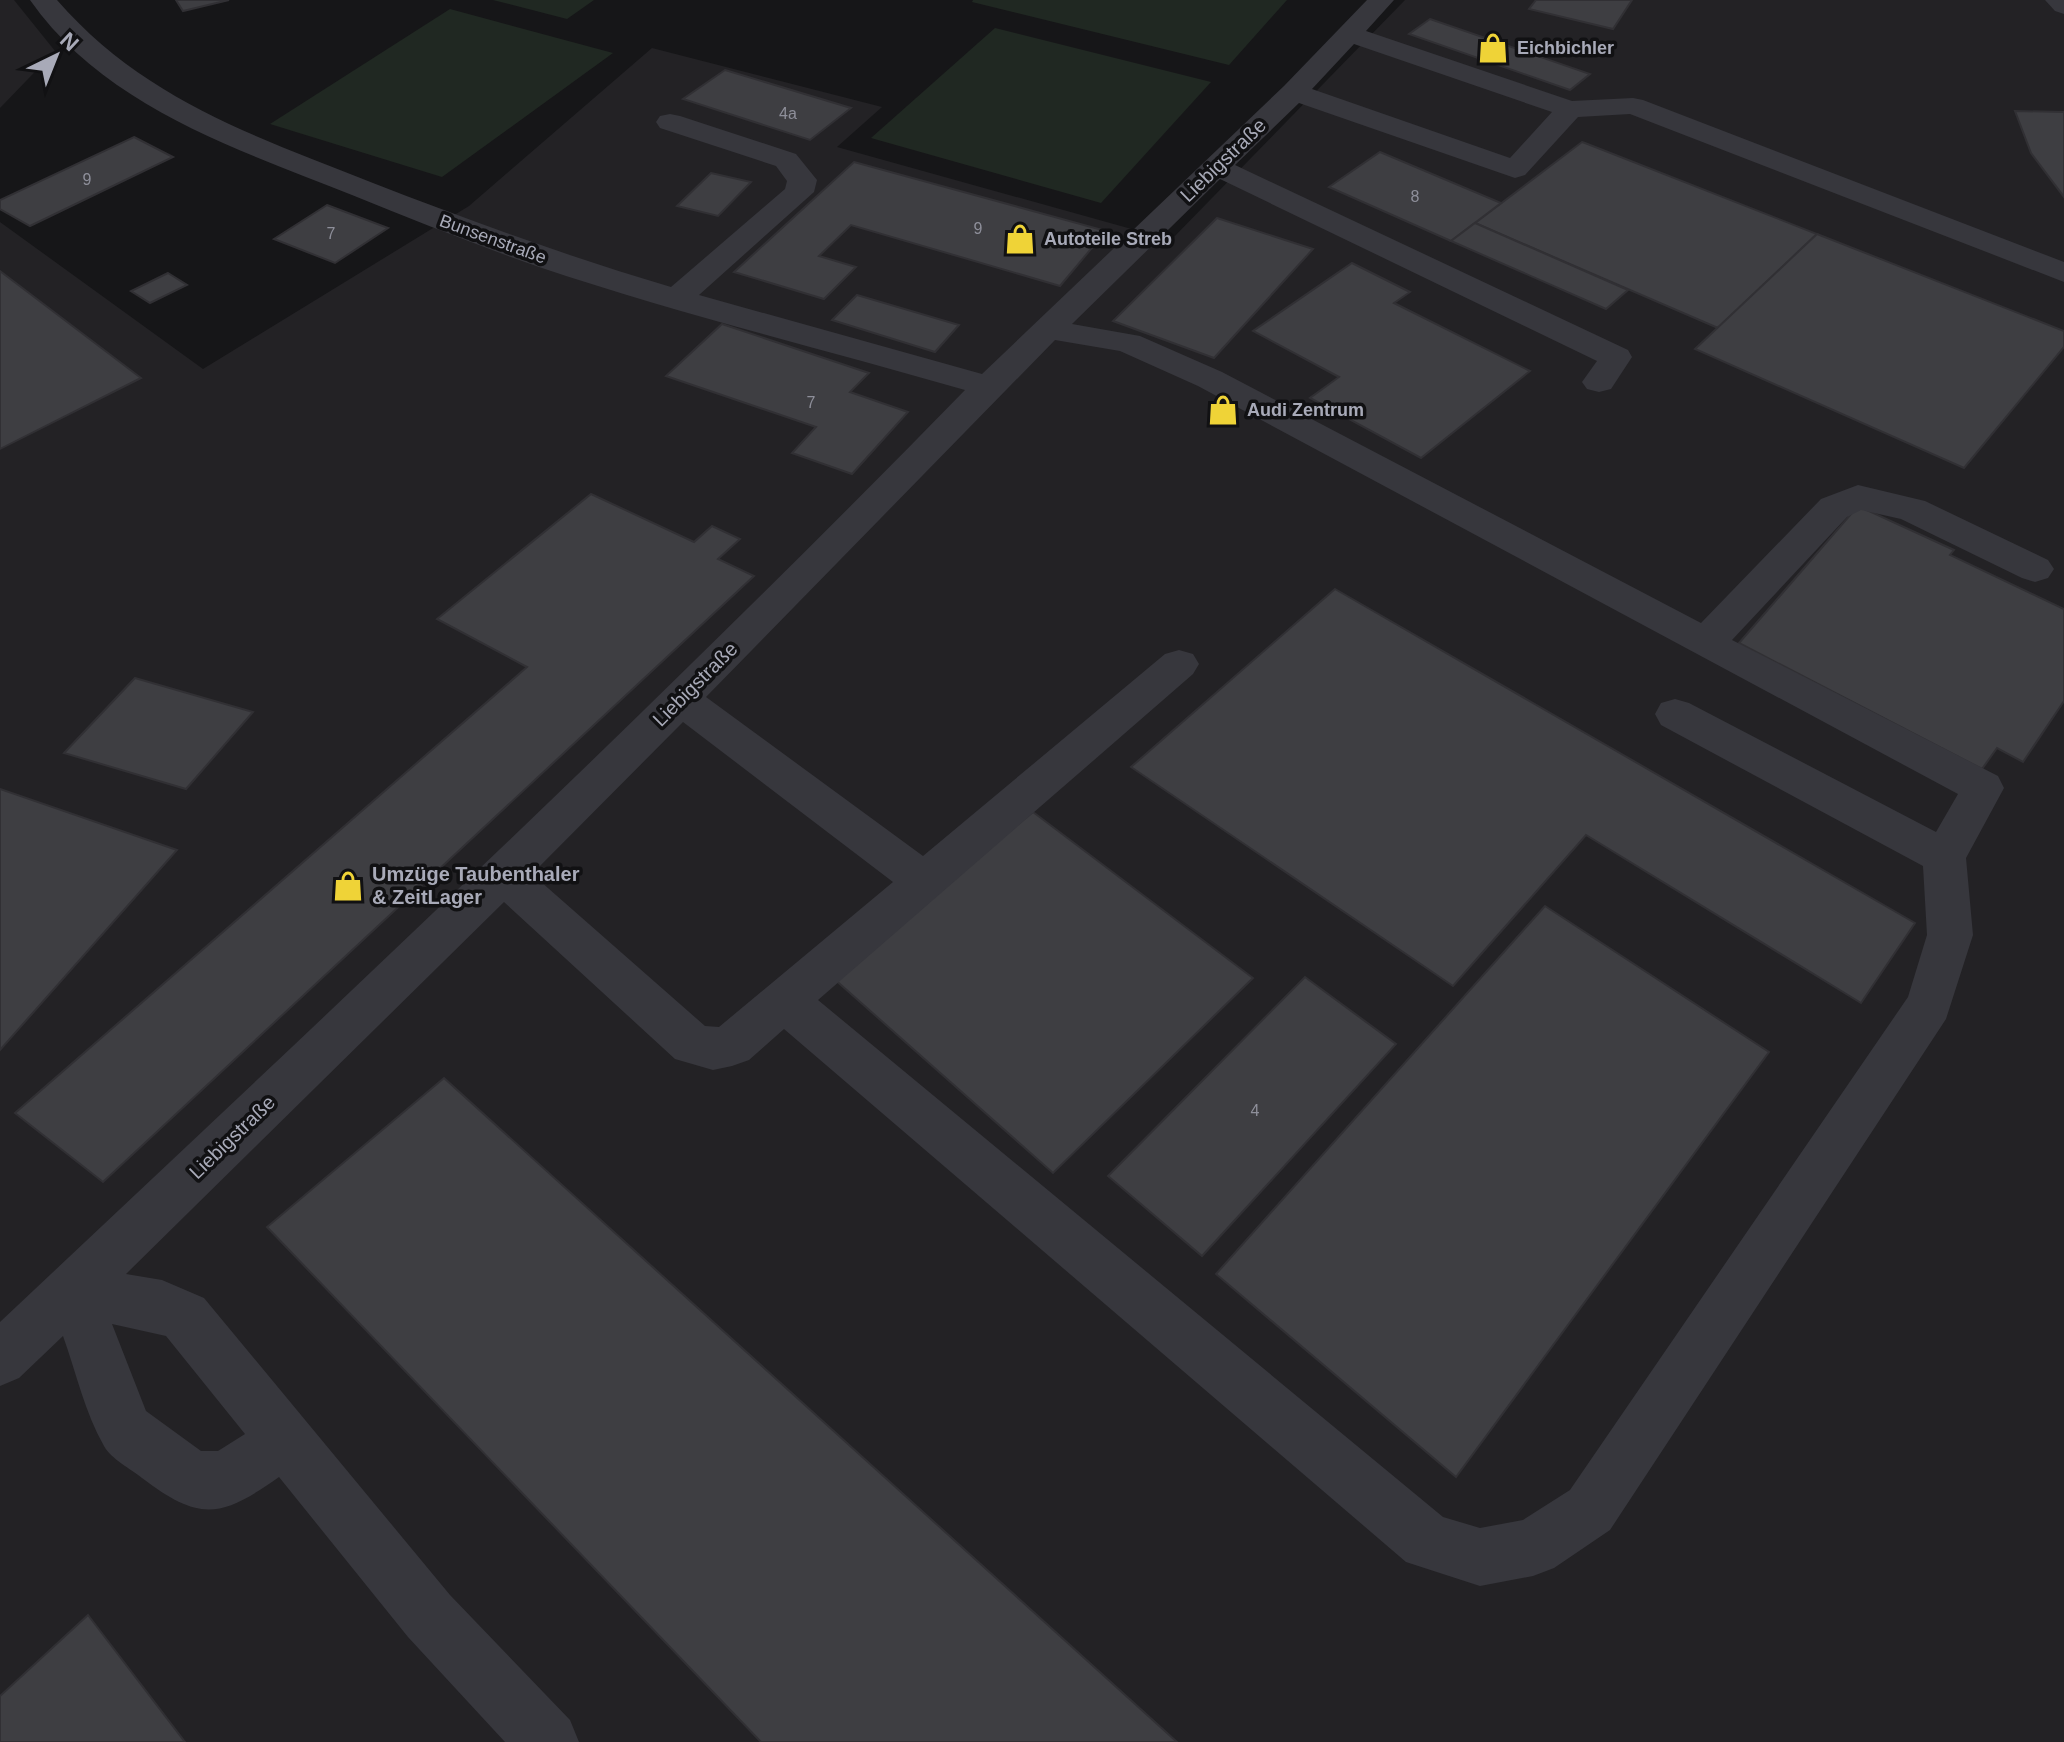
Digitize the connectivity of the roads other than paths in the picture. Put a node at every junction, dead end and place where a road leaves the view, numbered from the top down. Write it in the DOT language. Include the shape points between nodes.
graph roads {
  1 [pos="43,0"];
  2 [pos="1381,0"];
  3 [pos="2058,0"];
  4 [pos="2064,6"];
  5 [pos="1350,34"];
  6 [pos="1294,92"];
  7 [pos="1570,109"];
  8 [pos="670,122"];
  9 [pos="1217,167"];
  10 [pos="2064,273"];
  11 [pos="677,298"];
  12 [pos="1046,329"];
  13 [pos="1599,382"];
  14 [pos="988,386"];
  15 [pos="2035,569"];
  16 [pos="1706,643"];
  17 [pos="1179,664"];
  18 [pos="679,700"];
  19 [pos="1675,714"];
  20 [pos="1944,857"];
  21 [pos="504,875"];
  22 [pos="925,882"];
  23 [pos="785,1001"];
  24 [pos="73,1291"];
  25 [pos="0,1359"];
  26 [pos="286,1439"];
  27 [pos="548,1742"];
  1 -- 11 [label="street, Bunsenstraße" via="123,78 180,113 487,238"];
  2 -- 5 [label="street, Liebigstraße"];
  3 -- 4 [label="street"];
  5 -- 6 [label="street, Liebigstraße"];
  5 -- 7 [label="street"];
  6 -- 7 [label="street" via="1515,169"];
  6 -- 9 [label="street, Liebigstraße"];
  7 -- 10 [label="street" via="1633,106"];
  8 -- 11 [label="street" via="786,160 802,180 799,192"];
  9 -- 12 [label="street, Liebigstraße"];
  9 -- 13 [label="street" via="1616,357"];
  11 -- 14 [label="street, Bunsenstraße"];
  12 -- 14 [label="street, Liebigstraße"];
  12 -- 16 [label="street" via="1128,343 1210,379"];
  14 -- 18 [label="street, Liebigstraße"];
  15 -- 16 [label="street" via="1912,510 1858,497 1834,508"];
  16 -- 20 [label="street" via="1983,788"];
  17 -- 22 [label="street"];
  18 -- 21 [label="street, Liebigstraße"];
  18 -- 22 [label="street"];
  19 -- 20 [label="street"];
  20 -- 23 [label="street" via="1950,935 1929,1005 1590,1510 1533,1547 1480,1557 1427,1541"];
  21 -- 23 [label="street" via="692,1044 713,1049 732,1045"];
  21 -- 24 [label="street, Liebigstraße"];
  22 -- 23 [label="street"];
  24 -- 25 [label="street, Liebigstraße"];
  24 -- 26 [label="street" via="162,1306 185,1317"];
  24 -- 26 [label="street" via="125,1430 192,1480 226,1480"];
  26 -- 27 [label="street" via="429,1616"];
}
